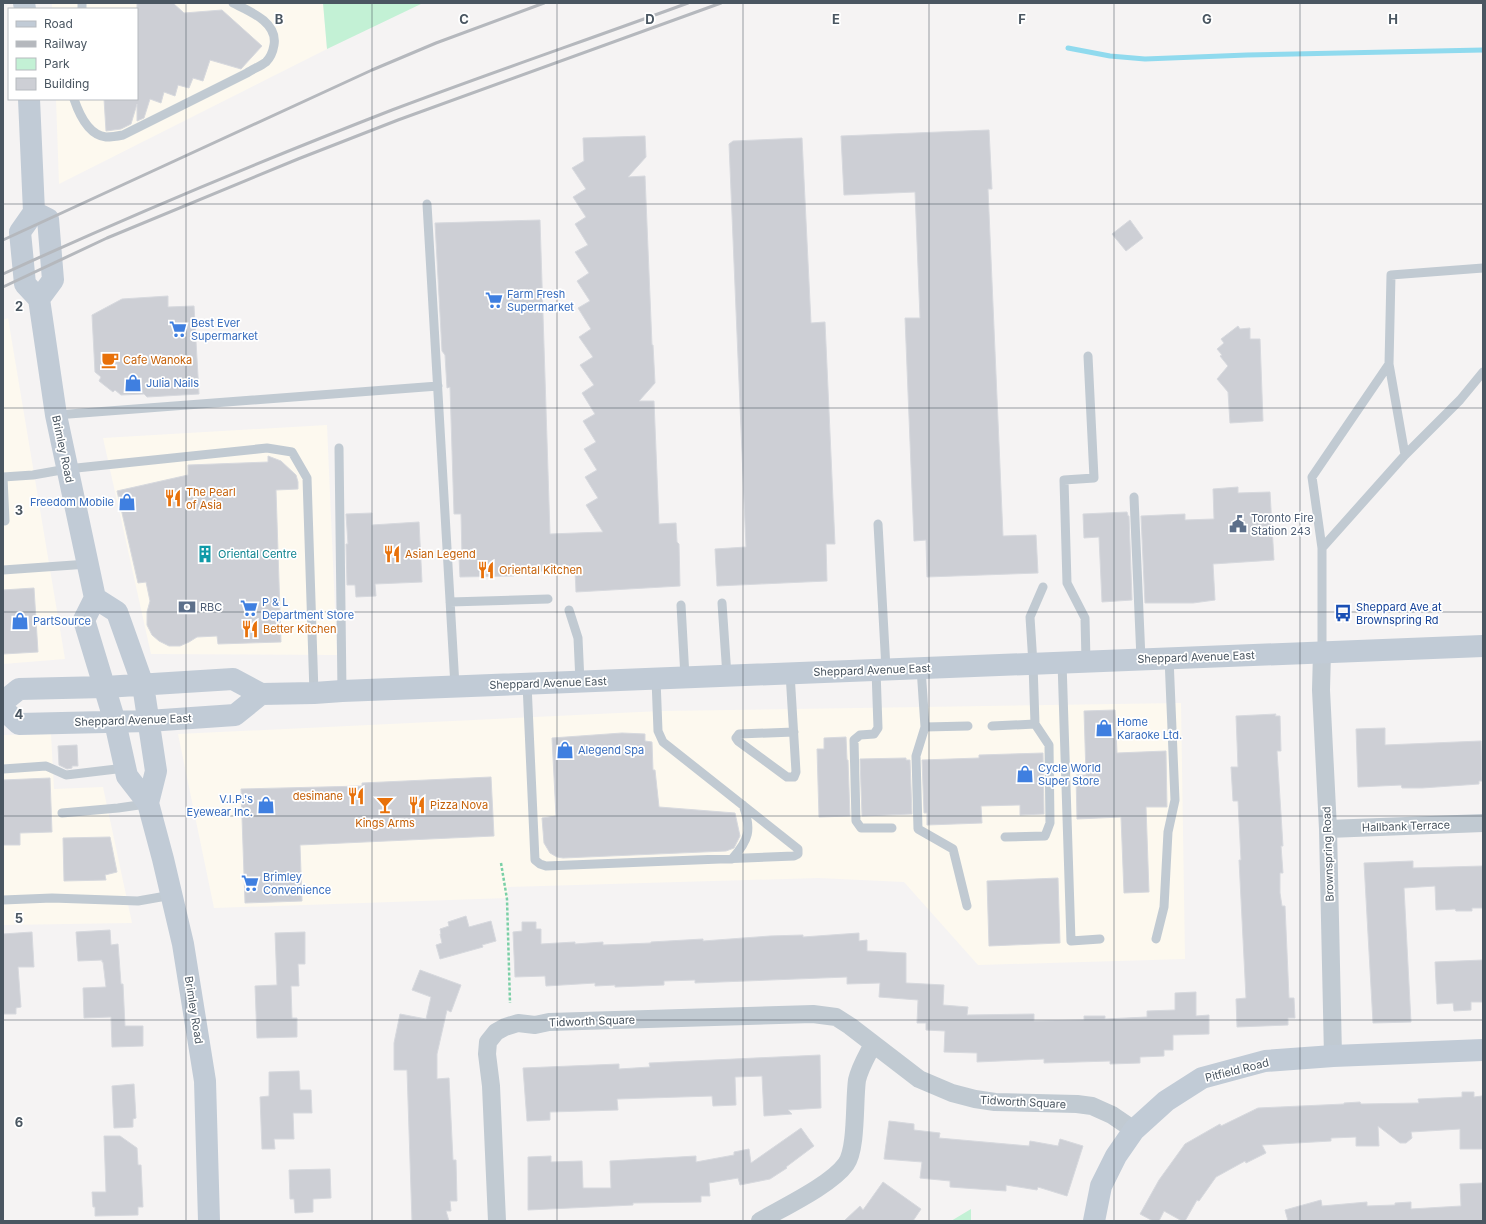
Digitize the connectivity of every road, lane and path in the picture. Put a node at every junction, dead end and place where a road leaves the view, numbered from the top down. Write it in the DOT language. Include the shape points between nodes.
graph roads {
  1 [pos="233,3"];
  2 [pos="29,100"];
  3 [pos="74,100"];
  4 [pos="427,204"];
  5 [pos="34,212"];
  6 [pos="1483,268"];
  7 [pos="39,299"];
  8 [pos="1088,356"];
  9 [pos="1389,364"];
  10 [pos="1483,372"];
  11 [pos="438,386"];
  12 [pos="56,415"];
  13 [pos="339,448"];
  14 [pos="1405,455"];
  15 [pos="67,469"];
  16 [pos="3,477"];
  17 [pos="1134,497"];
  18 [pos="5,521"];
  19 [pos="878,524"];
  20 [pos="1322,548"];
  21 [pos="88,564"];
  22 [pos="3,570"];
  23 [pos="1043,587"];
  24 [pos="95,598"];
  25 [pos="548,599"];
  26 [pos="450,602"];
  27 [pos="722,603"];
  28 [pos="681,605"];
  29 [pos="568,610"];
  30 [pos="1483,646"];
  31 [pos="1322,652"];
  32 [pos="1170,658"];
  33 [pos="1141,659"];
  34 [pos="1062,662"];
  35 [pos="1086,662"];
  36 [pos="1033,664"];
  37 [pos="921,668"];
  38 [pos="881,670"];
  39 [pos="790,673"];
  40 [pos="727,676"];
  41 [pos="685,677"];
  42 [pos="656,679"];
  43 [pos="580,682"];
  44 [pos="527,684"];
  45 [pos="143,685"];
  46 [pos="455,686"];
  47 [pos="105,687"];
  48 [pos="342,691"];
  49 [pos="314,693"];
  50 [pos="261,694"];
  51 [pos="3,702"];
  52 [pos="3,709"];
  53 [pos="148,721"];
  54 [pos="115,722"];
  55 [pos="1034,724"];
  56 [pos="968,726"];
  57 [pos="992,726"];
  58 [pos="925,727"];
  59 [pos="794,732"];
  60 [pos="125,768"];
  61 [pos="3,769"];
  62 [pos="148,803"];
  63 [pos="743,805"];
  64 [pos="62,812"];
  65 [pos="1483,823"];
  66 [pos="892,828"];
  67 [pos="1328,829"];
  68 [pos="1005,837"];
  69 [pos="732,859"];
  70 [pos="501,863"];
  71 [pos="172,895"];
  72 [pos="3,900"];
  73 [pos="968,906"];
  74 [pos="1100,939"];
  75 [pos="1156,939"];
  76 [pos="510,1003"];
  77 [pos="873,1044"];
  78 [pos="1483,1050"];
  79 [pos="1333,1056"];
  80 [pos="1134,1130"];
  81 [pos="209,1221"];
  82 [pos="497,1221"];
  83 [pos="760,1221"];
  84 [pos="1094,1221"];
  1 -- 3 [label="lane" via="254,13 270,27 275,40 273,52 267,62 123,135 106,137 94,131 78,111"];
  2 -- 5 [label="main road"];
  4 -- 11 [label="lane"];
  5 -- 7 [label="main road" via="20,232 25,284"];
  5 -- 7 [label="main road" via="48,219 53,280"];
  6 -- 9 [label="lane" via="1391,275"];
  7 -- 12 [label="main road, Brimley Road"];
  8 -- 35 [label="lane" via="1094,478 1064,480 1067,584 1084,618"];
  9 -- 14 [label="lane"];
  9 -- 20 [label="lane" via="1312,477"];
  10 -- 14 [label="lane" via="1460,400"];
  11 -- 12 [label="lane"];
  11 -- 26 [label="lane"];
  12 -- 15 [label="main road, Brimley Road"];
  13 -- 48 [label="lane"];
  14 -- 20 [label="lane"];
  15 -- 16 [label="lane"];
  15 -- 21 [label="main road, Brimley Road"];
  15 -- 49 [label="lane" via="267,448 292,452 307,478"];
  16 -- 18 [label="lane"];
  17 -- 33 [label="lane"];
  19 -- 38 [label="lane"];
  20 -- 31 [label="lane"];
  21 -- 22 [label="lane"];
  21 -- 24 [label="main road, Brimley Road"];
  23 -- 36 [label="lane" via="1030,617"];
  24 -- 45 [label="main road, Brimley Road" via="116,612"];
  24 -- 47 [label="main road, Brimley Road" via="84,620"];
  25 -- 26 [label="lane"];
  26 -- 46 [label="lane"];
  27 -- 40 [label="lane"];
  28 -- 41 [label="lane"];
  29 -- 43 [label="lane" via="578,638"];
  30 -- 31 [label="main road, Sheppard Avenue East"];
  31 -- 32 [label="main road, Sheppard Avenue East"];
  31 -- 67 [label="street, Brownspring Road" via="1321,690"];
  32 -- 33 [label="main road, Sheppard Avenue East"];
  32 -- 75 [label="lane" via="1175,800 1168,832 1164,908"];
  33 -- 35 [label="main road, Sheppard Avenue East"];
  34 -- 35 [label="main road, Sheppard Avenue East"];
  34 -- 36 [label="main road, Sheppard Avenue East"];
  34 -- 74 [label="lane" via="1071,941"];
  36 -- 37 [label="main road, Sheppard Avenue East"];
  36 -- 55 [label="lane"];
  37 -- 38 [label="main road, Sheppard Avenue East"];
  37 -- 58 [label="lane"];
  38 -- 39 [label="main road, Sheppard Avenue East"];
  38 -- 66 [label="lane" via="878,728 874,734 860,734 854,740 856,821 861,828"];
  39 -- 40 [label="main road, Sheppard Avenue East"];
  39 -- 59 [label="lane"];
  40 -- 41 [label="main road, Sheppard Avenue East"];
  41 -- 42 [label="main road, Sheppard Avenue East"];
  42 -- 43 [label="main road, Sheppard Avenue East"];
  42 -- 63 [label="lane" via="658,731 663,742"];
  43 -- 44 [label="main road, Sheppard Avenue East"];
  44 -- 46 [label="main road, Sheppard Avenue East"];
  44 -- 69 [label="lane" via="535,860 546,866"];
  45 -- 47 [label="main road, Sheppard Avenue East"];
  45 -- 50 [label="main road, Sheppard Avenue East" via="233,679"];
  45 -- 53 [label="main road, Brimley Road"];
  46 -- 48 [label="main road, Sheppard Avenue East"];
  47 -- 51 [label="main road, Sheppard Avenue East" via="19,689"];
  47 -- 54 [label="main road, Brimley Road"];
  48 -- 49 [label="main road, Sheppard Avenue East"];
  49 -- 50 [label="main road, Sheppard Avenue East"];
  50 -- 53 [label="main road, Sheppard Avenue East" via="236,715"];
  52 -- 54 [label="main road, Sheppard Avenue East" via="19,724"];
  53 -- 54 [label="main road, Sheppard Avenue East"];
  53 -- 62 [label="main road, Brimley Road" via="156,772"];
  54 -- 60 [label="main road, Brimley Road"];
  55 -- 57 [label="lane"];
  55 -- 68 [label="lane" via="1049,745 1050,823 1045,836"];
  56 -- 58 [label="lane"];
  58 -- 73 [label="lane" via="916,756 918,829 953,849"];
  59 -- 59 [label="lane" via="794,777 787,777 736,738 739,734"];
  60 -- 61 [label="lane" via="66,775 46,766"];
  60 -- 62 [label="main road, Brimley Road" via="127,776"];
  62 -- 64 [label="lane"];
  62 -- 71 [label="main road, Brimley Road"];
  63 -- 69 [label="lane" via="749,826 747,838"];
  63 -- 69 [label="lane" via="798,849 798,854"];
  65 -- 67 [label="street, Hallbank Terrace"];
  67 -- 79 [label="street, Brownspring Road"];
  70 -- 76 [label="path" via="507,899"];
  71 -- 72 [label="lane" via="138,901 52,898"];
  71 -- 81 [label="main road, Brimley Road" via="183,944 205,1081"];
  77 -- 80 [label="street, Tidworth Square" via="919,1079 952,1093 995,1102 1092,1106 1112,1115"];
  77 -- 82 [label="street, Tidworth Square" via="836,1018 812,1014 548,1022 535,1025 518,1023 504,1027 488,1042 487,1054 491,1086"];
  77 -- 83 [label="street" via="857,1080 854,1129 848,1162 839,1173 824,1184"];
  78 -- 79 [label="main road, Pitfield Road"];
  79 -- 80 [label="main road, Pitfield Road" via="1265,1061 1202,1078 1166,1101"];
  80 -- 84 [label="main road, Pitfield Road" via="1100,1186"];
}
